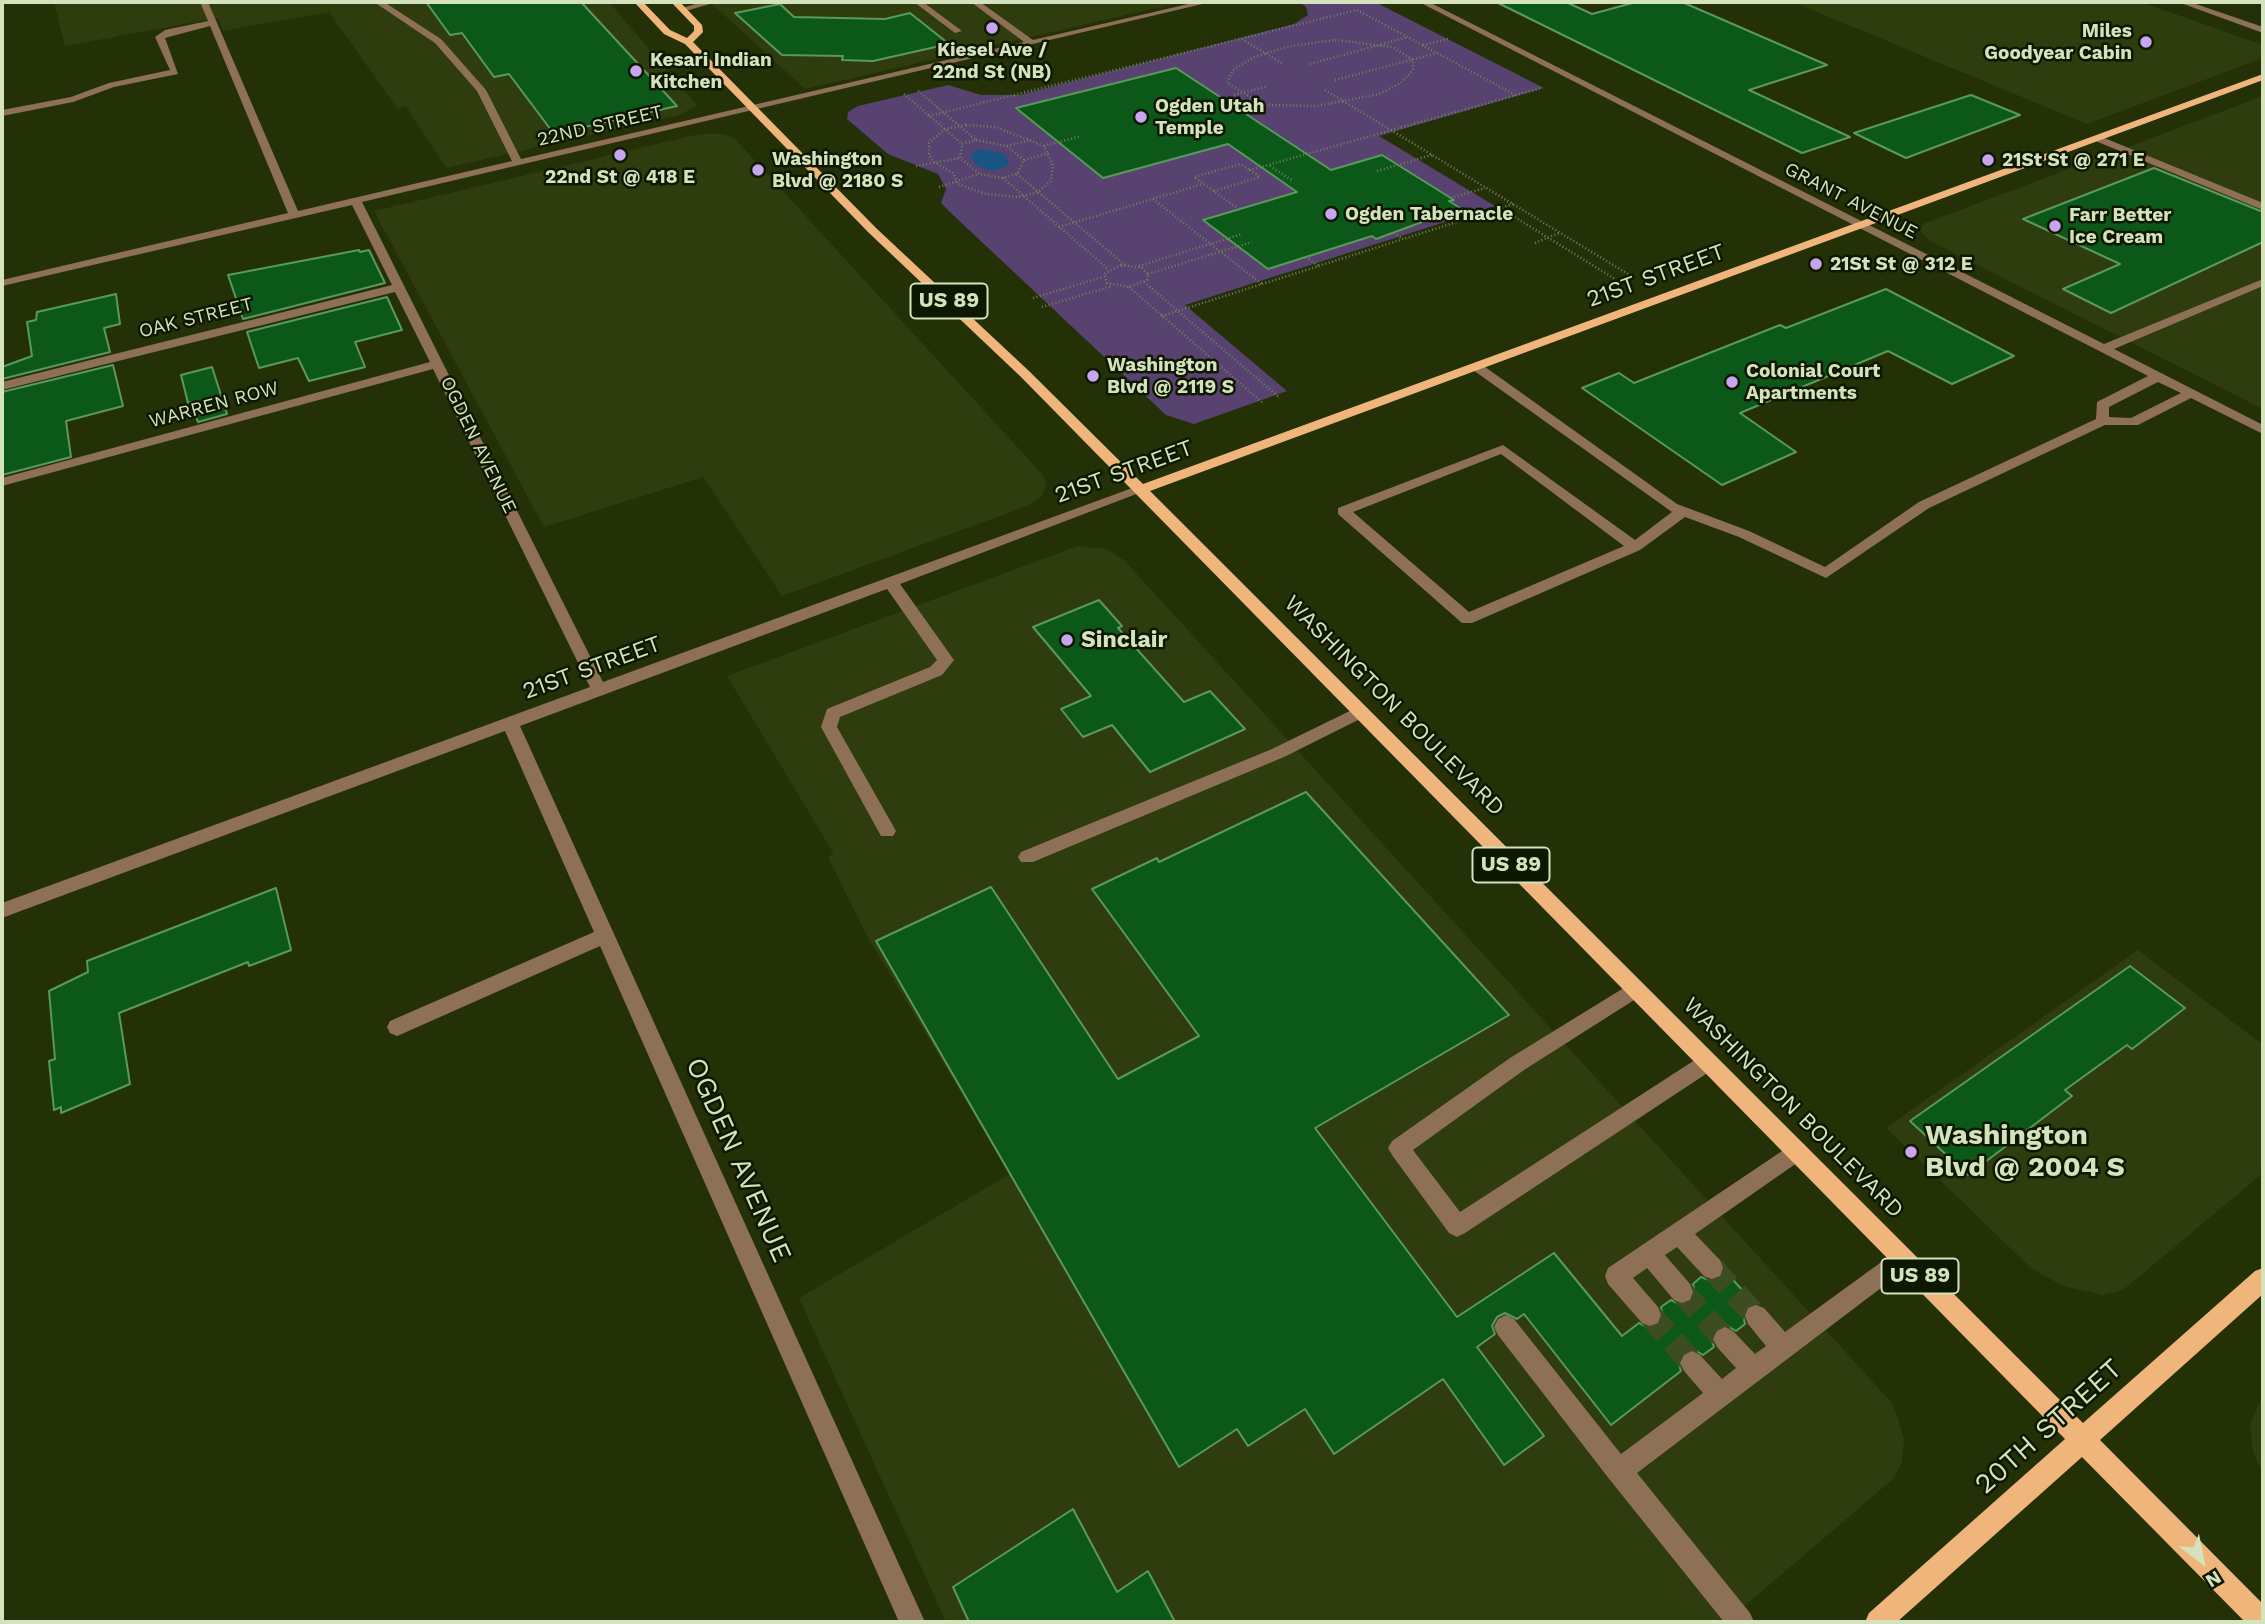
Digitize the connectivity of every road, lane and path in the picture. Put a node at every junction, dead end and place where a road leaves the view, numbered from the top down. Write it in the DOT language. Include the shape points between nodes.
graph roads {
  1 [pos="204,2"];
  2 [pos="378,2"];
  3 [pos="638,2"];
  4 [pos="713,2"];
  5 [pos="918,2"];
  6 [pos="975,2"];
  7 [pos="1207,2"];
  8 [pos="1423,2"];
  9 [pos="2182,2"];
  10 [pos="679,5"];
  11 [pos="212,23"];
  12 [pos="2263,30"];
  13 [pos="958,31"];
  14 [pos="1408,37"];
  15 [pos="1452,37"];
  16 [pos="1241,39"];
  17 [pos="688,41"];
  18 [pos="1032,43"];
  19 [pos="1383,44"];
  20 [pos="1423,45"];
  21 [pos="1265,53"];
  22 [pos="1438,53"];
  23 [pos="1413,60"];
  24 [pos="1283,64"];
  25 [pos="1310,64"];
  26 [pos="2263,77"];
  27 [pos="1335,80"];
  28 [pos="1268,86"];
  29 [pos="1543,87"];
  30 [pos="917,90"];
  31 [pos="1325,90"];
  32 [pos="1241,93"];
  33 [pos="903,94"];
  34 [pos="1234,94"];
  35 [pos="1515,95"];
  36 [pos="1345,102"];
  37 [pos="753,108"];
  38 [pos="943,112"];
  39 [pos="2,113"];
  40 [pos="929,116"];
  41 [pos="959,125"];
  42 [pos="945,129"];
  43 [pos="1391,130"];
  44 [pos="1081,136"];
  45 [pos="2097,138"];
  46 [pos="976,140"];
  47 [pos="1032,140"];
  48 [pos="962,144"];
  49 [pos="1007,146"];
  50 [pos="1044,146"];
  51 [pos="1049,153"];
  52 [pos="1432,155"];
  53 [pos="960,158"];
  54 [pos="1024,160"];
  55 [pos="518,163"];
  56 [pos="939,164"];
  57 [pos="1269,165"];
  58 [pos="916,166"];
  59 [pos="1250,170"];
  60 [pos="1377,172"];
  61 [pos="980,174"];
  62 [pos="1017,174"];
  63 [pos="1002,178"];
  64 [pos="957,180"];
  65 [pos="1293,181"];
  66 [pos="1203,184"];
  67 [pos="939,187"];
  68 [pos="1485,187"];
  69 [pos="1214,191"];
  70 [pos="1038,192"];
  71 [pos="1024,197"];
  72 [pos="1451,198"];
  73 [pos="1152,199"];
  74 [pos="356,201"];
  75 [pos="1513,204"];
  76 [pos="2263,207"];
  77 [pos="1500,208"];
  78 [pos="1239,209"];
  79 [pos="294,215"];
  80 [pos="1074,222"];
  81 [pos="1861,225"];
  82 [pos="1059,227"];
  83 [pos="1394,233"];
  84 [pos="1560,233"];
  85 [pos="1242,234"];
  86 [pos="1547,237"];
  87 [pos="1404,239"];
  88 [pos="1252,242"];
  89 [pos="1535,243"];
  90 [pos="1211,244"];
  91 [pos="1110,252"];
  92 [pos="1222,252"];
  93 [pos="1093,257"];
  94 [pos="1306,257"];
  95 [pos="1125,265"];
  96 [pos="1137,266"];
  97 [pos="1319,267"];
  98 [pos="1108,269"];
  99 [pos="1148,274"];
  100 [pos="1628,274"];
  101 [pos="1103,277"];
  102 [pos="1615,279"];
  103 [pos="1144,282"];
  104 [pos="2263,282"];
  105 [pos="2,283"];
  106 [pos="1112,285"];
  107 [pos="1263,285"];
  108 [pos="399,287"];
  109 [pos="1129,288"];
  110 [pos="1160,296"];
  111 [pos="1033,298"];
  112 [pos="1145,301"];
  113 [pos="1042,307"];
  114 [pos="1178,312"];
  115 [pos="1162,316"];
  116 [pos="1201,330"];
  117 [pos="1185,335"];
  118 [pos="2104,349"];
  119 [pos="437,364"];
  120 [pos="1477,367"];
  121 [pos="2157,377"];
  122 [pos="2,387"];
  123 [pos="2191,393"];
  124 [pos="1280,398"];
  125 [pos="1264,404"];
  126 [pos="2103,421"];
  127 [pos="2263,430"];
  128 [pos="2,482"];
  129 [pos="1140,490"];
  130 [pos="1683,511"];
  131 [pos="1635,547"];
  132 [pos="890,582"];
  133 [pos="599,690"];
  134 [pos="1360,712"];
  135 [pos="510,723"];
  136 [pos="887,831"];
  137 [pos="1027,856"];
  138 [pos="2,911"];
  139 [pos="605,936"];
  140 [pos="1635,989"];
  141 [pos="397,1027"];
  142 [pos="1708,1062"];
  143 [pos="1797,1151"];
  144 [pos="1678,1232"];
  145 [pos="1648,1253"];
  146 [pos="1902,1258"];
  147 [pos="1713,1268"];
  148 [pos="2263,1279"];
  149 [pos="1682,1292"];
  150 [pos="1650,1315"];
  151 [pos="1756,1317"];
  152 [pos="1506,1327"];
  153 [pos="1725,1339"];
  154 [pos="1783,1346"];
  155 [pos="1692,1363"];
  156 [pos="1753,1370"];
  157 [pos="1720,1395"];
  158 [pos="2083,1439"];
  159 [pos="1619,1471"];
  160 [pos="912,1622"];
  161 [pos="1741,1622"];
  162 [pos="1878,1622"];
  163 [pos="2263,1622"];
  1 -- 11 [label="street"];
  2 -- 55 [label="street" via="438,41 481,90"];
  3 -- 17 [label="main road, WASHINGTON BOULEVARD / US 89" via="667,32"];
  4 -- 10 [label="street"];
  5 -- 13 [label="street"];
  6 -- 18 [label="street"];
  7 -- 18 [label="street, 22ND STREET"];
  8 -- 81 [label="street, GRANT AVENUE"];
  9 -- 12 [label="street"];
  10 -- 17 [label="main road" via="699,28"];
  11 -- 39 [label="street" via="160,37 175,72"];
  11 -- 79 [label="street"];
  14 -- 16 [label="path" via="1357,10"];
  14 -- 19 [label="path"];
  14 -- 20 [label="path"];
  15 -- 20 [label="path"];
  16 -- 21 [label="path"];
  16 -- 38 [label="path"];
  17 -- 37 [label="main road, WASHINGTON BOULEVARD / US 89"];
  18 -- 37 [label="street, 22ND STREET"];
  19 -- 21 [label="path" via="1317,42"];
  19 -- 23 [label="path"];
  19 -- 25 [label="path"];
  20 -- 22 [label="path"];
  21 -- 24 [label="path"];
  21 -- 32 [label="path" via="1229,74 1227,83"];
  22 -- 23 [label="path"];
  22 -- 35 [label="path"];
  23 -- 27 [label="path"];
  23 -- 36 [label="path" via="1413,70 1401,83"];
  26 -- 45 [label="main road, 21ST STREET"];
  28 -- 32 [label="path"];
  29 -- 35 [label="path"];
  30 -- 38 [label="path"];
  31 -- 36 [label="path"];
  32 -- 34 [label="path"];
  32 -- 36 [label="path" via="1279,107"];
  33 -- 40 [label="path"];
  35 -- 43 [label="path"];
  36 -- 43 [label="path"];
  37 -- 55 [label="street, 22ND STREET"];
  37 -- 129 [label="main road, WASHINGTON BOULEVARD / US 89"];
  38 -- 40 [label="path"];
  38 -- 41 [label="path"];
  40 -- 42 [label="path"];
  41 -- 42 [label="path"];
  41 -- 46 [label="path"];
  41 -- 47 [label="path" via="996,127"];
  42 -- 48 [label="path"];
  42 -- 56 [label="path" via="929,143 929,155"];
  43 -- 52 [label="path"];
  43 -- 57 [label="path"];
  44 -- 50 [label="path"];
  45 -- 76 [label="street"];
  45 -- 81 [label="main road, 21ST STREET"];
  46 -- 48 [label="path"];
  46 -- 49 [label="path"];
  47 -- 49 [label="path"];
  47 -- 50 [label="path"];
  48 -- 53 [label="path"];
  49 -- 54 [label="path"];
  50 -- 51 [label="path"];
  51 -- 54 [label="path"];
  51 -- 70 [label="path" via="1054,173"];
  52 -- 60 [label="path"];
  52 -- 68 [label="path"];
  53 -- 56 [label="path"];
  53 -- 61 [label="path"];
  54 -- 62 [label="path"];
  55 -- 74 [label="street, 22ND STREET"];
  56 -- 58 [label="path"];
  56 -- 64 [label="path"];
  57 -- 59 [label="path"];
  57 -- 65 [label="path"];
  59 -- 66 [label="path" via="1240,164 1194,177"];
  59 -- 69 [label="path" via="1260,177"];
  61 -- 63 [label="path"];
  61 -- 64 [label="path"];
  62 -- 63 [label="path"];
  62 -- 70 [label="path"];
  63 -- 71 [label="path"];
  64 -- 67 [label="path"];
  64 -- 71 [label="path" via="957,184 986,194"];
  66 -- 69 [label="path"];
  66 -- 73 [label="path"];
  68 -- 72 [label="path"];
  68 -- 75 [label="path"];
  69 -- 78 [label="path"];
  70 -- 71 [label="path"];
  70 -- 80 [label="path"];
  71 -- 82 [label="path"];
  73 -- 80 [label="path"];
  73 -- 90 [label="path"];
  74 -- 79 [label="street, 22ND STREET"];
  74 -- 108 [label="street, OGDEN AVENUE"];
  75 -- 77 [label="path"];
  75 -- 84 [label="path"];
  77 -- 86 [label="path"];
  77 -- 87 [label="path"];
  79 -- 105 [label="street, 22ND STREET"];
  80 -- 82 [label="path"];
  80 -- 91 [label="path"];
  81 -- 118 [label="street, GRANT AVENUE"];
  81 -- 120 [label="main road, 21ST STREET"];
  82 -- 93 [label="path"];
  83 -- 87 [label="path"];
  84 -- 86 [label="path"];
  84 -- 100 [label="path"];
  85 -- 90 [label="path"];
  86 -- 89 [label="path"];
  86 -- 102 [label="path"];
  87 -- 97 [label="path"];
  88 -- 92 [label="path"];
  90 -- 92 [label="path"];
  90 -- 96 [label="path"];
  91 -- 93 [label="path"];
  91 -- 95 [label="path"];
  92 -- 99 [label="path"];
  92 -- 107 [label="path"];
  93 -- 98 [label="path"];
  94 -- 97 [label="path"];
  95 -- 96 [label="path"];
  95 -- 98 [label="path"];
  96 -- 99 [label="path"];
  97 -- 107 [label="path"];
  98 -- 101 [label="path"];
  99 -- 103 [label="path"];
  101 -- 106 [label="path"];
  101 -- 111 [label="path"];
  103 -- 109 [label="path"];
  103 -- 110 [label="path"];
  104 -- 118 [label="street"];
  106 -- 109 [label="path"];
  106 -- 113 [label="path"];
  107 -- 114 [label="path"];
  108 -- 119 [label="street, OGDEN AVENUE"];
  108 -- 122 [label="street, OAK STREET"];
  109 -- 112 [label="path"];
  110 -- 112 [label="path"];
  110 -- 114 [label="path"];
  112 -- 115 [label="path"];
  114 -- 115 [label="path"];
  114 -- 116 [label="path"];
  115 -- 117 [label="path"];
  116 -- 117 [label="path"];
  116 -- 124 [label="path"];
  117 -- 125 [label="path"];
  118 -- 121 [label="street, GRANT AVENUE"];
  119 -- 128 [label="street, WARREN ROW"];
  119 -- 133 [label="street, OGDEN AVENUE"];
  120 -- 129 [label="main road, 21ST STREET"];
  120 -- 130 [label="street"];
  121 -- 123 [label="street, GRANT AVENUE"];
  121 -- 126 [label="street" via="2102,405"];
  123 -- 126 [label="street" via="2133,422"];
  123 -- 127 [label="street, GRANT AVENUE"];
  126 -- 130 [label="street" via="1924,505 1826,573"];
  129 -- 132 [label="street, 21ST STREET"];
  129 -- 134 [label="main road, WASHINGTON BOULEVARD / US 89"];
  130 -- 131 [label="street"];
  131 -- 131 [label="street" via="1467,619 1343,511 1503,449"];
  132 -- 133 [label="street, 21ST STREET"];
  132 -- 136 [label="street" via="946,660 936,671 833,713 829,727"];
  133 -- 135 [label="street, 21ST STREET"];
  134 -- 137 [label="street" via="1278,753"];
  134 -- 140 [label="main road, WASHINGTON BOULEVARD / US 89"];
  135 -- 138 [label="street, 21ST STREET"];
  135 -- 139 [label="street, OGDEN AVENUE"];
  139 -- 141 [label="street"];
  139 -- 160 [label="street, OGDEN AVENUE"];
  140 -- 142 [label="main road, WASHINGTON BOULEVARD / US 89"];
  140 -- 142 [label="street" via="1399,1148 1457,1226"];
  142 -- 143 [label="main road, WASHINGTON BOULEVARD / US 89"];
  143 -- 144 [label="street"];
  143 -- 146 [label="main road, WASHINGTON BOULEVARD / US 89"];
  144 -- 145 [label="street"];
  144 -- 147 [label="street"];
  145 -- 149 [label="street"];
  145 -- 150 [label="street" via="1616,1276"];
  146 -- 154 [label="street"];
  146 -- 158 [label="main road, WASHINGTON BOULEVARD / US 89"];
  148 -- 158 [label="main road, 20TH STREET"];
  151 -- 154 [label="street"];
  152 -- 159 [label="street"];
  153 -- 156 [label="street"];
  154 -- 156 [label="street"];
  155 -- 157 [label="street"];
  156 -- 157 [label="street"];
  157 -- 159 [label="street"];
  158 -- 162 [label="main road, 20TH STREET"];
  158 -- 163 [label="main road, WASHINGTON BOULEVARD / US 89"];
  159 -- 161 [label="street"];
}
